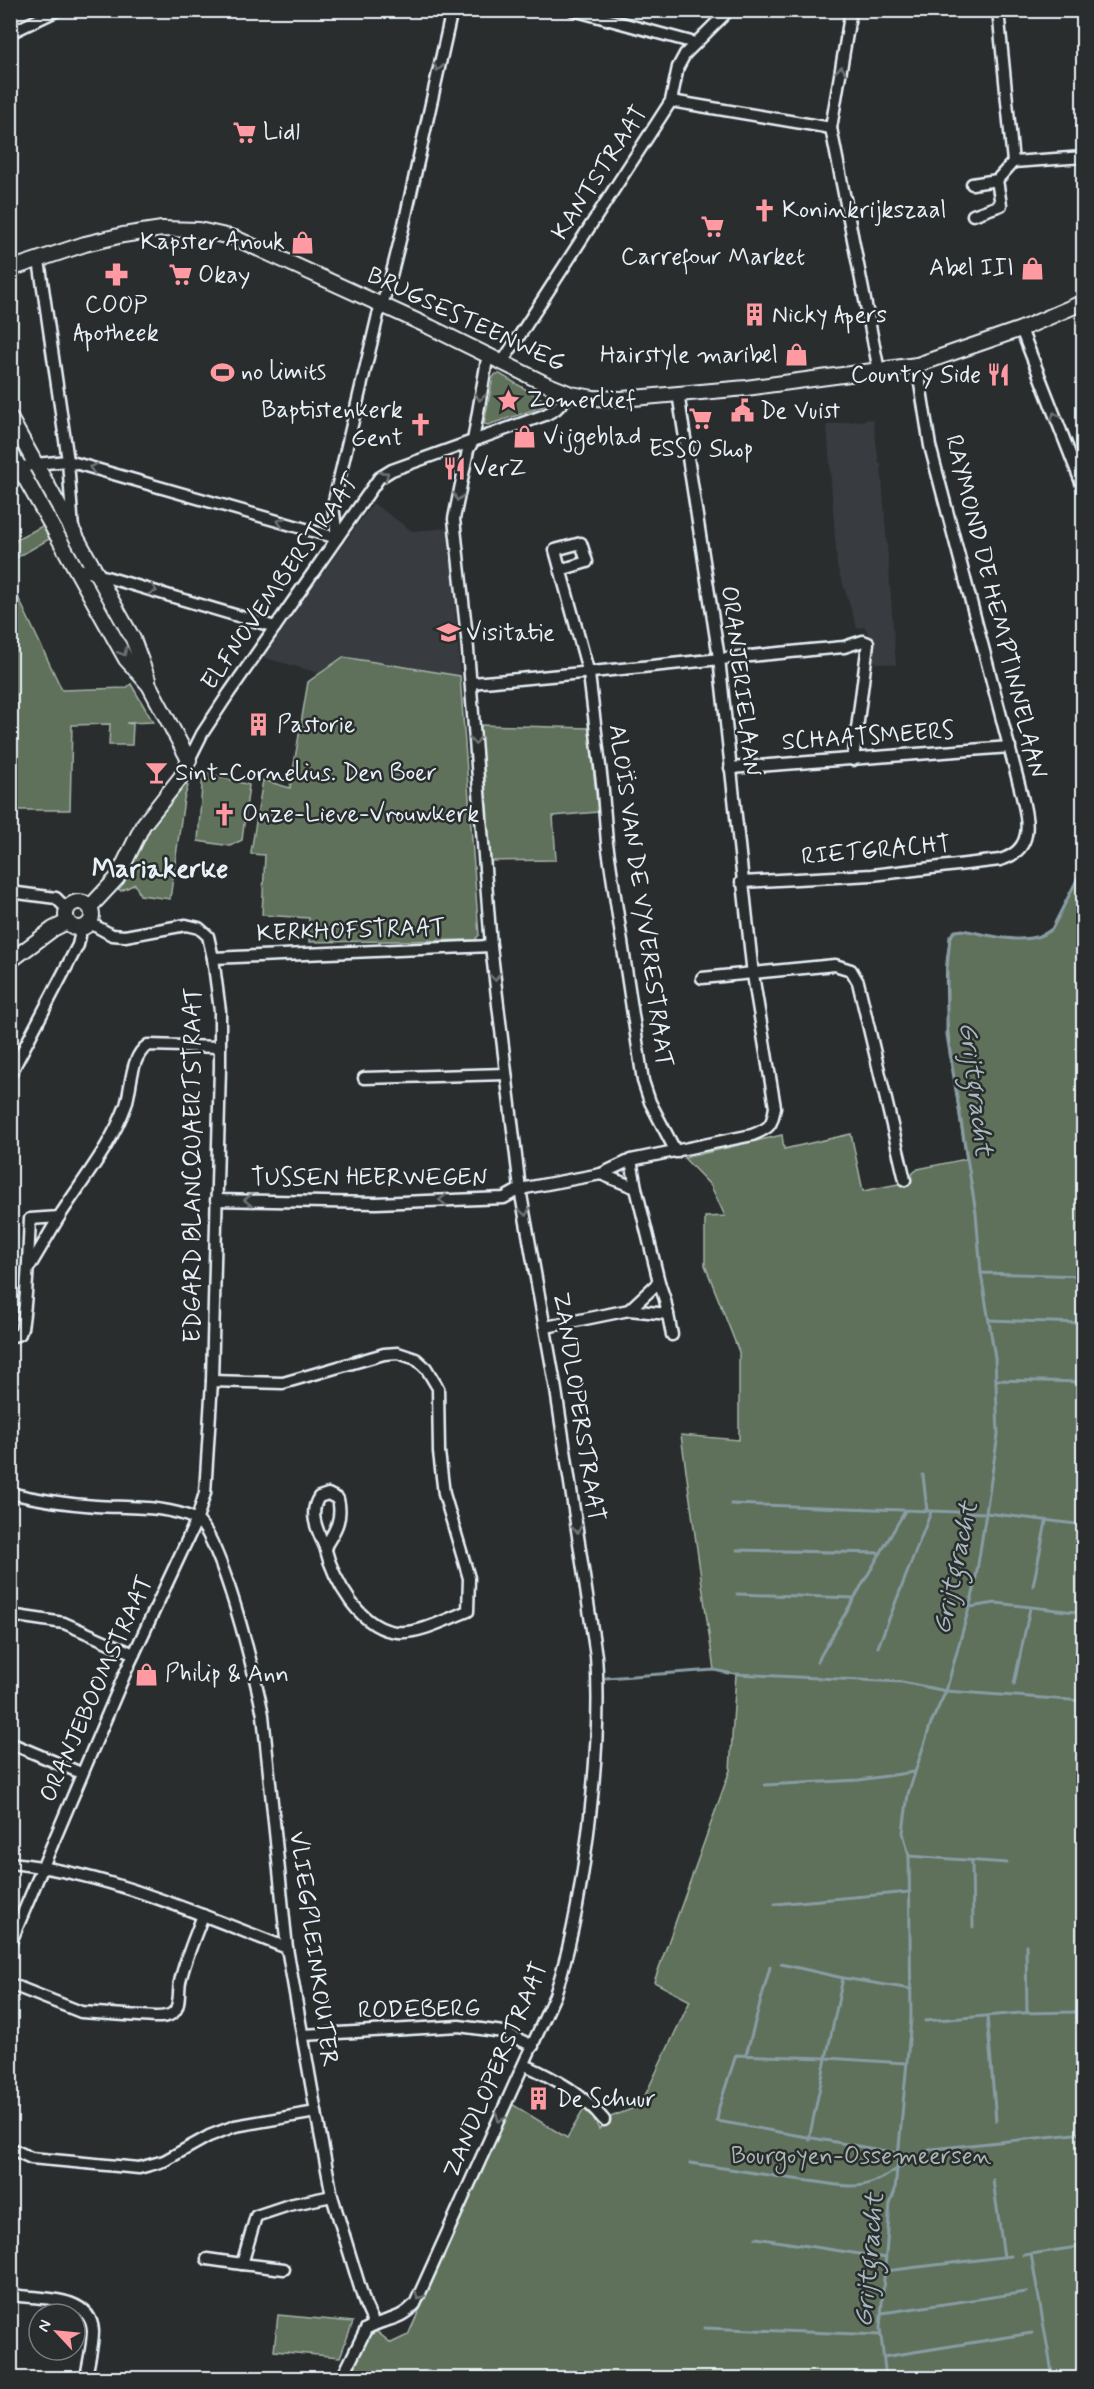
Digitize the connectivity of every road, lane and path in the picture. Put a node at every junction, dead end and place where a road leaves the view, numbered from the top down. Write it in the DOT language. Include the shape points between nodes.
graph roads {
  1 [pos="58,10"];
  2 [pos="452,10"];
  3 [pos="573,10"];
  4 [pos="729,10"];
  5 [pos="851,10"];
  6 [pos="998,10"];
  7 [pos="10,33"];
  8 [pos="695,43"];
  9 [pos="671,101"];
  10 [pos="831,128"];
  11 [pos="1083,157"];
  12 [pos="1013,162"];
  13 [pos="997,180"];
  14 [pos="972,184"];
  15 [pos="973,215"];
  16 [pos="39,260"];
  17 [pos="10,268"];
  18 [pos="1083,302"];
  19 [pos="382,304"];
  20 [pos="1021,329"];
  21 [pos="488,354"];
  22 [pos="503,361"];
  23 [pos="917,365"];
  24 [pos="879,371"];
  25 [pos="678,393"];
  26 [pos="571,394"];
  27 [pos="10,418"];
  28 [pos="473,441"];
  29 [pos="10,451"];
  30 [pos="68,461"];
  31 [pos="35,464"];
  32 [pos="20,468"];
  33 [pos="1083,490"];
  34 [pos="74,534"];
  35 [pos="337,538"];
  36 [pos="76,568"];
  37 [pos="560,570"];
  38 [pos="97,573"];
  39 [pos="275,627"];
  40 [pos="719,658"];
  41 [pos="589,674"];
  42 [pos="471,683"];
  43 [pos="149,685"];
  44 [pos="1010,747"];
  45 [pos="189,760"];
  46 [pos="853,760"];
  47 [pos="730,768"];
  48 [pos="1013,856"];
  49 [pos="741,882"];
  50 [pos="10,892"];
  51 [pos="90,907"];
  52 [pos="76,920"];
  53 [pos="491,946"];
  54 [pos="213,958"];
  55 [pos="10,961"];
  56 [pos="753,975"];
  57 [pos="702,978"];
  58 [pos="220,1047"];
  59 [pos="506,1074"];
  60 [pos="10,1075"];
  61 [pos="364,1078"];
  62 [pos="676,1152"];
  63 [pos="631,1160"];
  64 [pos="601,1174"];
  65 [pos="905,1180"];
  66 [pos="636,1188"];
  67 [pos="520,1189"];
  68 [pos="216,1200"];
  69 [pos="59,1218"];
  70 [pos="30,1266"];
  71 [pos="659,1281"];
  72 [pos="629,1310"];
  73 [pos="668,1314"];
  74 [pos="546,1328"];
  75 [pos="672,1335"];
  76 [pos="10,1337"];
  77 [pos="212,1381"];
  78 [pos="10,1493"];
  79 [pos="197,1519"];
  80 [pos="325,1547"];
  81 [pos="10,1615"];
  82 [pos="134,1654"];
  83 [pos="10,1743"];
  84 [pos="81,1773"];
  85 [pos="10,1863"];
  86 [pos="43,1866"];
  87 [pos="203,1915"];
  88 [pos="10,1944"];
  89 [pos="287,1948"];
  90 [pos="10,1984"];
  91 [pos="303,2035"];
  92 [pos="533,2046"];
  93 [pos="525,2065"];
  94 [pos="316,2112"];
  95 [pos="604,2120"];
  96 [pos="10,2148"];
  97 [pos="332,2196"];
  98 [pos="207,2259"];
  99 [pos="242,2264"];
  100 [pos="284,2269"];
  101 [pos="10,2295"];
  102 [pos="374,2325"];
  103 [pos="86,2379"];
  104 [pos="342,2379"];
  1 -- 7 [label="street"];
  2 -- 19 [label="street, one-way"];
  3 -- 8 [label="street"];
  4 -- 8 [label="street, KANTSTRAAT"];
  10 -- 5 [label="street, one-way"];
  6 -- 12 [label="street"];
  8 -- 9 [label="street, KANTSTRAAT" via="678,67"];
  9 -- 10 [label="street"];
  9 -- 22 [label="street, KANTSTRAAT"];
  10 -- 24 [label="street"];
  11 -- 12 [label="street"];
  12 -- 13 [label="street"];
  13 -- 14 [label="street"];
  13 -- 15 [label="street" via="1000,205"];
  16 -- 17 [label="street, BRUGSESTEENWEG"];
  16 -- 19 [label="street, BRUGSESTEENWEG" via="123,235 162,229 199,230 235,238"];
  16 -- 30 [label="street"];
  18 -- 20 [label="street, BRUGSESTEENWEG"];
  19 -- 21 [label="street, BRUGSESTEENWEG"];
  19 -- 35 [label="street" via="333,505"];
  20 -- 23 [label="street, BRUGSESTEENWEG"];
  33 -- 20 [label="street, one-way"];
  21 -- 22 [label="street, BRUGSESTEENWEG"];
  21 -- 28 [label="street, ZANDLOPERSTRAAT, one-way"];
  22 -- 26 [label="street, BRUGSESTEENWEG"];
  23 -- 24 [label="street, BRUGSESTEENWEG"];
  23 -- 44 [label="street, RAYMOND DE HEMPTINNELAAN" via="930,446"];
  24 -- 25 [label="street, BRUGSESTEENWEG"];
  25 -- 26 [label="street, BRUGSESTEENWEG" via="622,399"];
  25 -- 40 [label="street, ORANJERIELAAN"];
  26 -- 28 [label="street, ELFNOVEMBERSTRAAT" via="545,415"];
  27 -- 31 [label="street"];
  35 -- 28 [label="street, ELFNOVEMBERSTRAAT, one-way" via="379,478"];
  28 -- 42 [label="street, ZANDLOPERSTRAAT, one-way" via="454,519"];
  29 -- 32 [label="street"];
  30 -- 31 [label="street"];
  30 -- 34 [label="street"];
  35 -- 30 [label="street, one-way"];
  31 -- 32 [label="street"];
  31 -- 34 [label="street"];
  32 -- 36 [label="street"];
  34 -- 38 [label="street"];
  35 -- 39 [label="street, ELFNOVEMBERSTRAAT"];
  36 -- 38 [label="street"];
  36 -- 43 [label="street, one-way" via="126,659"];
  37 -- 41 [label="street, ALOÏS VAN DE VYVERESTRAAT"];
  38 -- 39 [label="street, one-way"];
  38 -- 43 [label="street" via="133,639"];
  39 -- 45 [label="street, ELFNOVEMBERSTRAAT" via="202,734"];
  40 -- 41 [label="street"];
  40 -- 46 [label="street" via="868,643"];
  40 -- 47 [label="street, ORANJERIELAAN"];
  41 -- 42 [label="street"];
  41 -- 62 [label="street, ALOÏS VAN DE VYVERESTRAAT" via="607,843 644,1081 650,1102"];
  42 -- 53 [label="street, ZANDLOPERSTRAAT, one-way"];
  43 -- 45 [label="street"];
  44 -- 46 [label="street, SCHAATSMEERS"];
  44 -- 48 [label="street, RAYMOND DE HEMPTINNELAAN" via="1027,825 1026,837"];
  45 -- 51 [label="street" via="181,777 143,825 117,878"];
  46 -- 47 [label="street, SCHAATSMEERS"];
  47 -- 49 [label="street, ORANJERIELAAN"];
  48 -- 49 [label="street, RIETGRACHT" via="872,875"];
  49 -- 56 [label="street, ORANJERIELAAN"];
  50 -- 52 [label="street, EDGARD BLANCQUAERTSTRAAT" via="56,898"];
  51 -- 52 [label="street" via="92,915"];
  51 -- 52 [label="street" via="78,901"];
  52 -- 54 [label="street, EDGARD BLANCQUAERTSTRAAT" via="125,936 184,923 208,936"];
  52 -- 55 [label="street"];
  52 -- 60 [label="street" via="78,945"];
  53 -- 54 [label="street, KERKHOFSTRAAT"];
  53 -- 59 [label="street, ZANDLOPERSTRAAT, one-way"];
  54 -- 58 [label="street, EDGARD BLANCQUAERTSTRAAT"];
  56 -- 57 [label="street"];
  56 -- 62 [label="street, ORANJERIELAAN" via="775,1107 773,1119 767,1129 752,1135"];
  56 -- 65 [label="street" via="835,966 855,975"];
  58 -- 68 [label="street, EDGARD BLANCQUAERTSTRAAT"];
  58 -- 69 [label="street" via="148,1045 142,1049 118,1125"];
  59 -- 61 [label="street"];
  59 -- 67 [label="street, ZANDLOPERSTRAAT"];
  62 -- 63 [label="street, TUSSEN HEERWEGEN"];
  63 -- 64 [label="street, TUSSEN HEERWEGEN"];
  63 -- 66 [label="street"];
  64 -- 66 [label="street"];
  64 -- 67 [label="street, TUSSEN HEERWEGEN"];
  66 -- 71 [label="street"];
  67 -- 68 [label="street, TUSSEN HEERWEGEN, one-way" via="504,1198 376,1203"];
  67 -- 74 [label="street, ZANDLOPERSTRAAT, one-way"];
  68 -- 77 [label="street, EDGARD BLANCQUAERTSTRAAT"];
  69 -- 70 [label="street"];
  69 -- 70 [label="street" via="30,1219"];
  70 -- 76 [label="street" via="22,1328 20,1334"];
  71 -- 72 [label="street"];
  71 -- 73 [label="street"];
  72 -- 73 [label="street"];
  72 -- 74 [label="street"];
  73 -- 75 [label="street"];
  74 -- 92 [label="street, ZANDLOPERSTRAAT, one-way" via="598,1683 594,1781 579,1898 561,1976"];
  77 -- 79 [label="street, EDGARD BLANCQUAERTSTRAAT" via="205,1493"];
  77 -- 80 [label="street" via="283,1383 398,1353 416,1359 433,1377 438,1388 444,1494 469,1578 468,1611 417,1629 382,1630 367,1621 338,1584"];
  78 -- 79 [label="street" via="47,1502 163,1509"];
  79 -- 82 [label="street, ORANJEBOOMSTRAAT"];
  79 -- 89 [label="street, VLIEGPLEINKOUTER" via="212,1539 256,1677"];
  81 -- 82 [label="street" via="64,1623"];
  82 -- 84 [label="street, ORANJEBOOMSTRAAT"];
  83 -- 84 [label="street"];
  84 -- 86 [label="street, ORANJEBOOMSTRAAT"];
  85 -- 86 [label="street"];
  86 -- 87 [label="street" via="130,1889"];
  86 -- 88 [label="street, ORANJEBOOMSTRAAT"];
  87 -- 89 [label="street"];
  87 -- 90 [label="street" via="184,1966 177,2006 166,2016 81,2012"];
  89 -- 91 [label="street, VLIEGPLEINKOUTER"];
  91 -- 92 [label="street, RODEBERG" via="459,2026 503,2032"];
  91 -- 94 [label="street, VLIEGPLEINKOUTER"];
  92 -- 93 [label="street, ZANDLOPERSTRAAT"];
  93 -- 95 [label="street" via="576,2092"];
  93 -- 102 [label="street, ZANDLOPERSTRAAT, one-way" via="415,2304 405,2315"];
  94 -- 96 [label="street" via="235,2126 164,2161 139,2168 31,2158"];
  94 -- 97 [label="street, VLIEGPLEINKOUTER"];
  97 -- 99 [label="street" via="256,2216"];
  97 -- 102 [label="street, VLIEGPLEINKOUTER"];
  98 -- 99 [label="street"];
  99 -- 100 [label="street"];
  101 -- 103 [label="street" via="70,2302 81,2307 90,2317 93,2332"];
  102 -- 104 [label="street" via="366,2329"];
}
